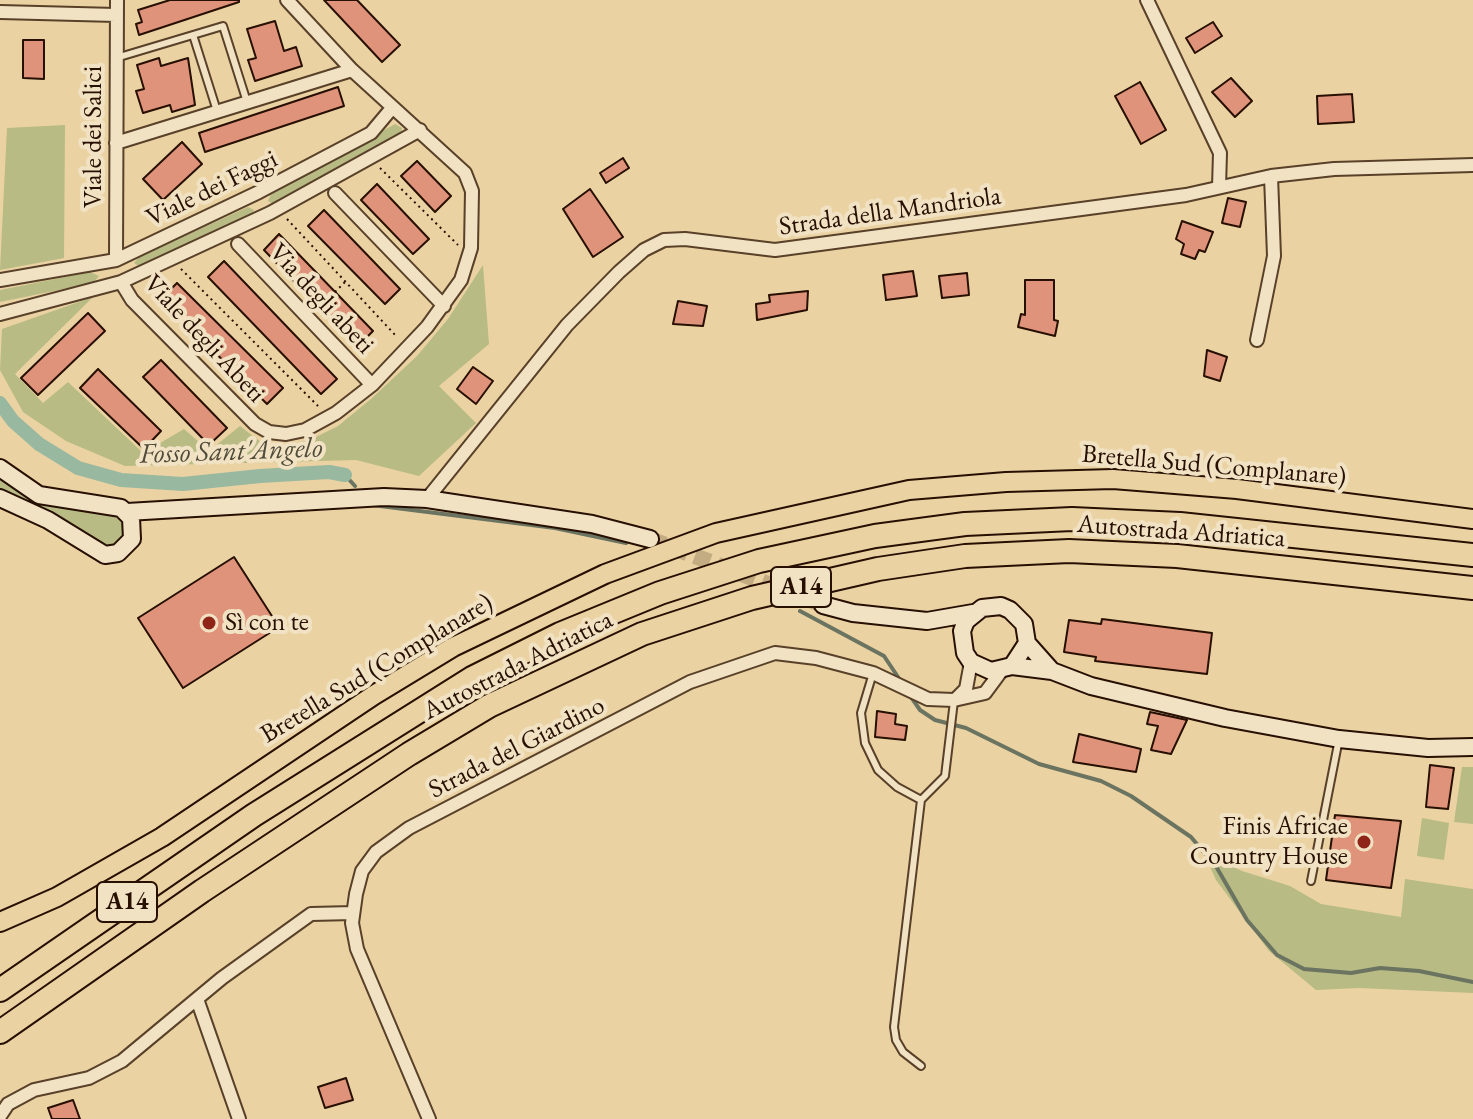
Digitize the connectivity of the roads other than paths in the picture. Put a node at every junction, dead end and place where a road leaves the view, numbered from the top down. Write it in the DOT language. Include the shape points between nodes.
graph roads {
  1 [pos="117,0"];
  2 [pos="287,0"];
  3 [pos="1147,0"];
  4 [pos="0,12"];
  5 [pos="116,15"];
  6 [pos="193,35"];
  7 [pos="116,58"];
  8 [pos="352,70"];
  9 [pos="247,103"];
  10 [pos="392,108"];
  11 [pos="217,112"];
  12 [pos="420,130"];
  13 [pos="116,143"];
  14 [pos="1473,165"];
  15 [pos="1271,176"];
  16 [pos="1219,187"];
  17 [pos="335,193"];
  18 [pos="238,244"];
  19 [pos="116,260"];
  20 [pos="0,280"];
  21 [pos="121,282"];
  22 [pos="444,306"];
  23 [pos="0,314"];
  24 [pos="1257,340"];
  25 [pos="372,385"];
  26 [pos="0,468"];
  27 [pos="0,498"];
  28 [pos="427,499"];
  29 [pos="160,511"];
  30 [pos="127,512"];
  31 [pos="1473,519"];
  32 [pos="134,532"];
  33 [pos="650,539"];
  34 [pos="1473,555"];
  35 [pos="1473,588"];
  36 [pos="823,605"];
  37 [pos="973,613"];
  38 [pos="927,621"];
  39 [pos="962,642"];
  40 [pos="1027,643"];
  41 [pos="971,662"];
  42 [pos="1007,668"];
  43 [pos="1052,671"];
  44 [pos="873,673"];
  45 [pos="954,700"];
  46 [pos="1339,739"];
  47 [pos="1473,747"];
  48 [pos="921,800"];
  49 [pos="1311,881"];
  50 [pos="353,913"];
  51 [pos="0,922"];
  52 [pos="0,990"];
  53 [pos="197,999"];
  54 [pos="0,1032"];
  55 [pos="921,1066"];
  56 [pos="0,1116"];
  57 [pos="239,1119"];
  58 [pos="429,1119"];
  1 -- 5 [label="street, Viale dei Salici"];
  2 -- 8 [label="street"];
  3 -- 16 [label="street" via="1220,153"];
  4 -- 5 [label="street"];
  5 -- 7 [label="street, Viale dei Salici"];
  6 -- 7 [label="lane"];
  6 -- 9 [label="lane" via="223,26"];
  6 -- 11 [label="lane"];
  7 -- 13 [label="street, Viale dei Salici"];
  8 -- 9 [label="street"];
  8 -- 10 [label="street"];
  9 -- 11 [label="street"];
  10 -- 12 [label="street"];
  10 -- 19 [label="street, Viale dei Faggi" via="371,133"];
  11 -- 13 [label="street"];
  12 -- 21 [label="street, Viale dei Faggi" via="270,213"];
  12 -- 22 [label="street" via="465,173 472,191 468,263"];
  13 -- 19 [label="street, Viale dei Salici"];
  14 -- 15 [label="street, Strada della Mandriola"];
  15 -- 16 [label="street, Strada della Mandriola"];
  15 -- 24 [label="street" via="1274,256"];
  16 -- 28 [label="street, Strada della Mandriola" via="775,250 664,240 644,250 567,325"];
  17 -- 22 [label="street"];
  18 -- 25 [label="street, Via degli abeti"];
  19 -- 20 [label="street, Viale dei Faggi"];
  19 -- 21 [label="street, Viale dei Salici" via="125,264"];
  21 -- 23 [label="street, Viale dei Faggi"];
  21 -- 25 [label="street, Viale degli Abeti" via="132,300 243,413 269,432 305,430"];
  22 -- 25 [label="street, Viale degli Abeti"];
  26 -- 30 [label="main road" via="39,495 114,505"];
  27 -- 32 [label="main road" via="105,555 124,550"];
  28 -- 29 [label="main road" via="343,497"];
  28 -- 33 [label="main road" via="592,524"];
  29 -- 30 [label="main road"];
  29 -- 32 [label="main road"];
  30 -- 32 [label="main road"];
  31 -- 51 [label="main road, Bretella Sud (Complanare)" via="1113,479 909,490 716,533 605,574 453,647 162,837 57,897"];
  34 -- 52 [label="highway, Autostrada Adriatica / A14" via="1180,524 1072,519 890,534 759,561 660,593 472,678 254,815"];
  35 -- 54 [label="highway, Autostrada Adriatica / A14" via="1177,556 1069,551 950,558 752,598 642,634 489,706 215,883"];
  36 -- 38 [label="main road"];
  37 -- 38 [label="main road"];
  37 -- 39 [label="main road"];
  37 -- 40 [label="main road" via="991,606 1010,610 1024,624"];
  38 -- 39 [label="main road"];
  39 -- 41 [label="main road"];
  40 -- 42 [label="main road"];
  40 -- 43 [label="main road"];
  41 -- 42 [label="main road" via="991,671"];
  41 -- 45 [label="street" via="966,689"];
  42 -- 43 [label="main road"];
  42 -- 45 [label="street, Strada del Giardino" via="985,693"];
  43 -- 46 [label="main road" via="1091,686 1225,718"];
  44 -- 45 [label="street, Strada del Giardino" via="928,699"];
  44 -- 48 [label="lane" via="861,713 865,743 878,770"];
  44 -- 50 [label="street, Strada del Giardino" via="775,653 690,682 409,828 376,852 362,871"];
  45 -- 48 [label="lane" via="945,776"];
  46 -- 47 [label="main road"];
  46 -- 49 [label="lane"];
  48 -- 55 [label="lane" via="894,1027 903,1052"];
  50 -- 53 [label="street" via="311,914"];
  50 -- 58 [label="street, Strada del Giardino" via="357,949 372,992"];
  53 -- 56 [label="street" via="122,1061 89,1078 34,1090 8,1104"];
  53 -- 57 [label="street"];
}
